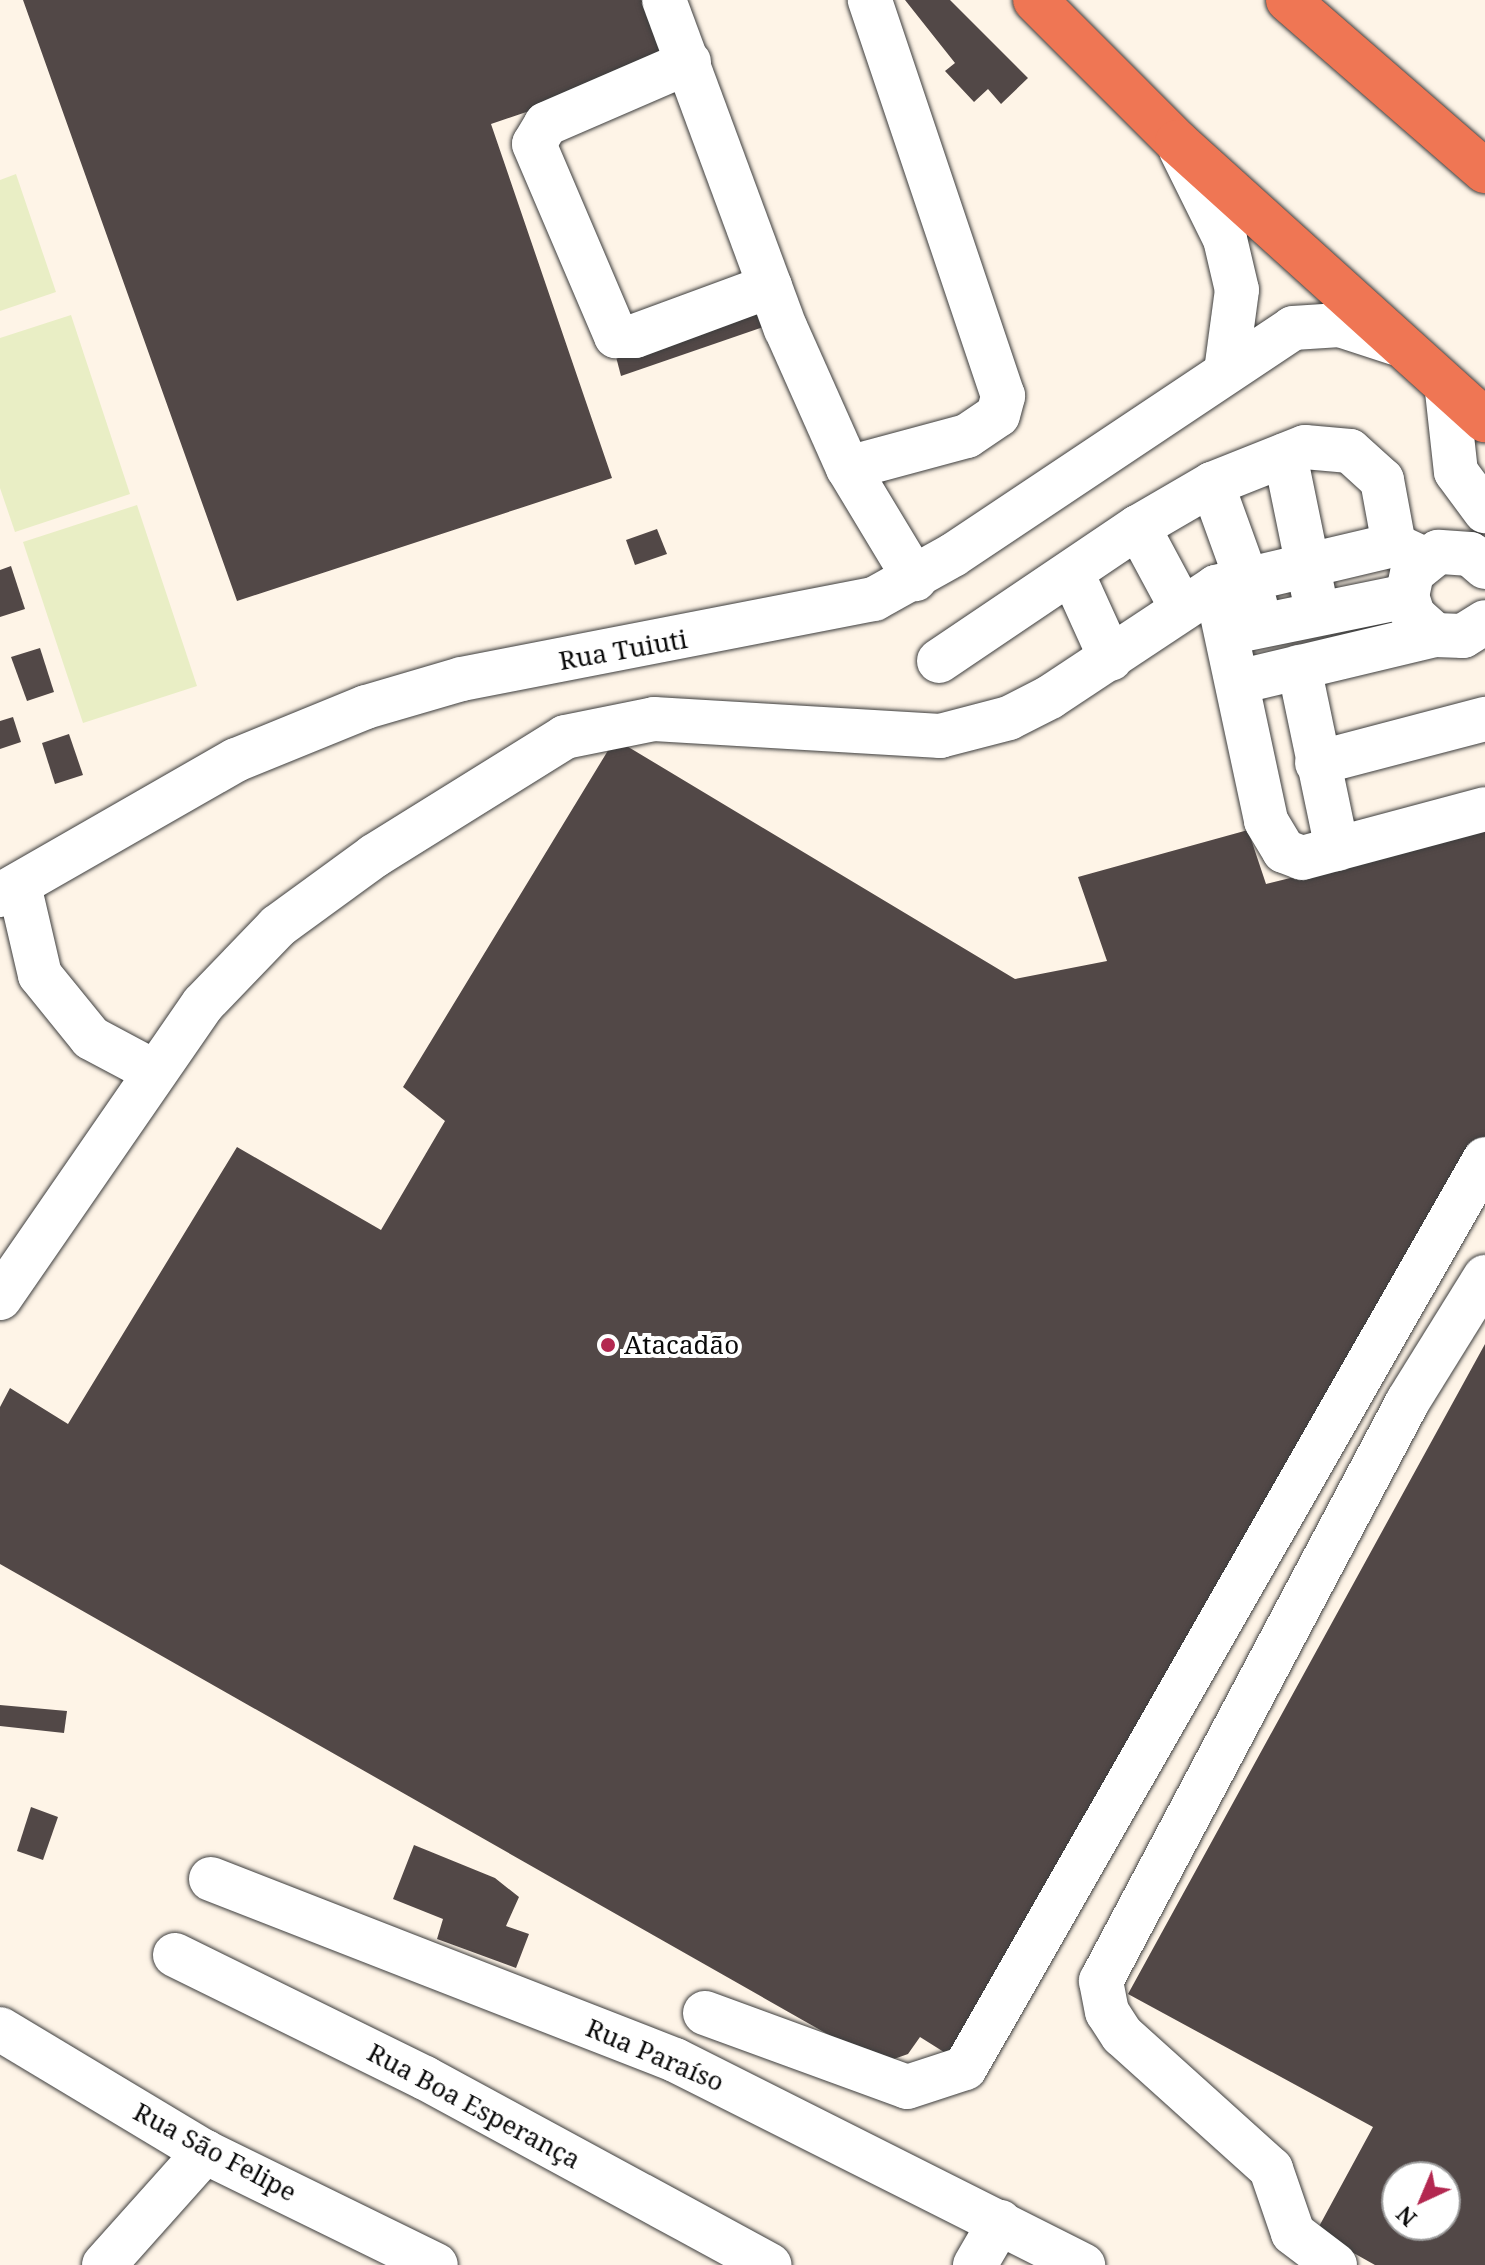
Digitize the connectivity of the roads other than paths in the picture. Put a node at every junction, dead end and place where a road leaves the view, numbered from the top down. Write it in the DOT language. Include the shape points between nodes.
graph roads {
  1 [pos="664,0"];
  2 [pos="870,0"];
  3 [pos="1035,0"];
  4 [pos="1288,0"];
  5 [pos="689,62"];
  6 [pos="1177,142"];
  7 [pos="1485,171"];
  8 [pos="770,286"];
  9 [pos="1395,343"];
  10 [pos="1226,371"];
  11 [pos="1447,391"];
  12 [pos="1485,420"];
  13 [pos="1285,455"];
  14 [pos="848,468"];
  15 [pos="1212,484"];
  16 [pos="1476,503"];
  17 [pos="1138,527"];
  18 [pos="1307,562"];
  19 [pos="1433,563"];
  20 [pos="1072,573"];
  21 [pos="915,579"];
  22 [pos="1215,591"];
  23 [pos="1317,614"];
  24 [pos="1485,622"];
  25 [pos="1244,629"];
  26 [pos="1435,635"];
  27 [pos="1111,659"];
  28 [pos="939,661"];
  29 [pos="1299,667"];
  30 [pos="1238,682"];
  31 [pos="1485,719"];
  32 [pos="1317,763"];
  33 [pos="1485,809"];
  34 [pos="1337,849"];
  35 [pos="9,890"];
  36 [pos="155,1072"];
  37 [pos="1485,1159"];
  38 [pos="1485,1277"];
  39 [pos="0,1298"];
  40 [pos="211,1879"];
  41 [pos="175,1955"];
  42 [pos="705,2013"];
  43 [pos="0,2029"];
  44 [pos="205,2152"];
  45 [pos="1000,2222"];
  46 [pos="104,2265"];
  47 [pos="436,2265"];
  48 [pos="769,2265"];
  49 [pos="975,2265"];
  50 [pos="1083,2265"];
  51 [pos="1335,2265"];
  1 -- 5 [label="street"];
  2 -- 14 [label="street" via="1003,396 998,415 967,436"];
  3 -- 6 [label="highway"];
  4 -- 7 [label="highway"];
  5 -- 8 [label="street"];
  5 -- 8 [label="street" via="546,124 534,144 616,336 635,336"];
  6 -- 9 [label="highway"];
  6 -- 10 [label="street" via="1215,212 1237,290"];
  8 -- 14 [label="street"];
  9 -- 10 [label="street, Rua Tuiuti" via="1316,324 1293,328"];
  9 -- 11 [label="highway"];
  10 -- 21 [label="street, Rua Tuiuti"];
  11 -- 12 [label="highway"];
  11 -- 16 [label="street" via="1456,472"];
  13 -- 15 [label="street"];
  13 -- 18 [label="street"];
  13 -- 19 [label="street" via="1329,444 1366,463"];
  14 -- 21 [label="street"];
  15 -- 17 [label="street"];
  15 -- 22 [label="street"];
  16 -- 19 [label="street"];
  17 -- 20 [label="street"];
  17 -- 22 [label="street"];
  18 -- 19 [label="street"];
  18 -- 22 [label="street"];
  18 -- 23 [label="street"];
  19 -- 23 [label="street"];
  19 -- 26 [label="street" via="1413,615"];
  20 -- 27 [label="street"];
  20 -- 28 [label="street"];
  21 -- 35 [label="street, Rua Tuiuti" via="834,611 462,679 366,707 236,760"];
  22 -- 25 [label="street"];
  22 -- 27 [label="street"];
  23 -- 25 [label="street"];
  24 -- 26 [label="street" via="1463,636"];
  25 -- 30 [label="street"];
  26 -- 29 [label="street"];
  27 -- 36 [label="street" via="1009,718 940,736 654,719 565,737 374,856 278,926 203,1004"];
  29 -- 30 [label="street"];
  29 -- 32 [label="street"];
  30 -- 34 [label="street" via="1273,837 1294,857"];
  31 -- 32 [label="street"];
  32 -- 34 [label="street"];
  33 -- 34 [label="street"];
  35 -- 36 [label="street" via="40,975 91,1038"];
  36 -- 39 [label="street"];
  37 -- 42 [label="street" via="965,2068 907,2087"];
  38 -- 51 [label="street" via="1408,1401 1101,1981 1107,2012 1122,2035 1271,2169 1293,2233"];
  40 -- 45 [label="street, Rua Paraíso" via="675,2060"];
  41 -- 48 [label="street, Rua Boa Esperança" via="425,2078"];
  43 -- 44 [label="street, Rua São Felipe"];
  44 -- 46 [label="street"];
  44 -- 47 [label="street, Rua São Felipe"];
  45 -- 49 [label="street"];
  45 -- 50 [label="street, Rua Paraíso"];
}
